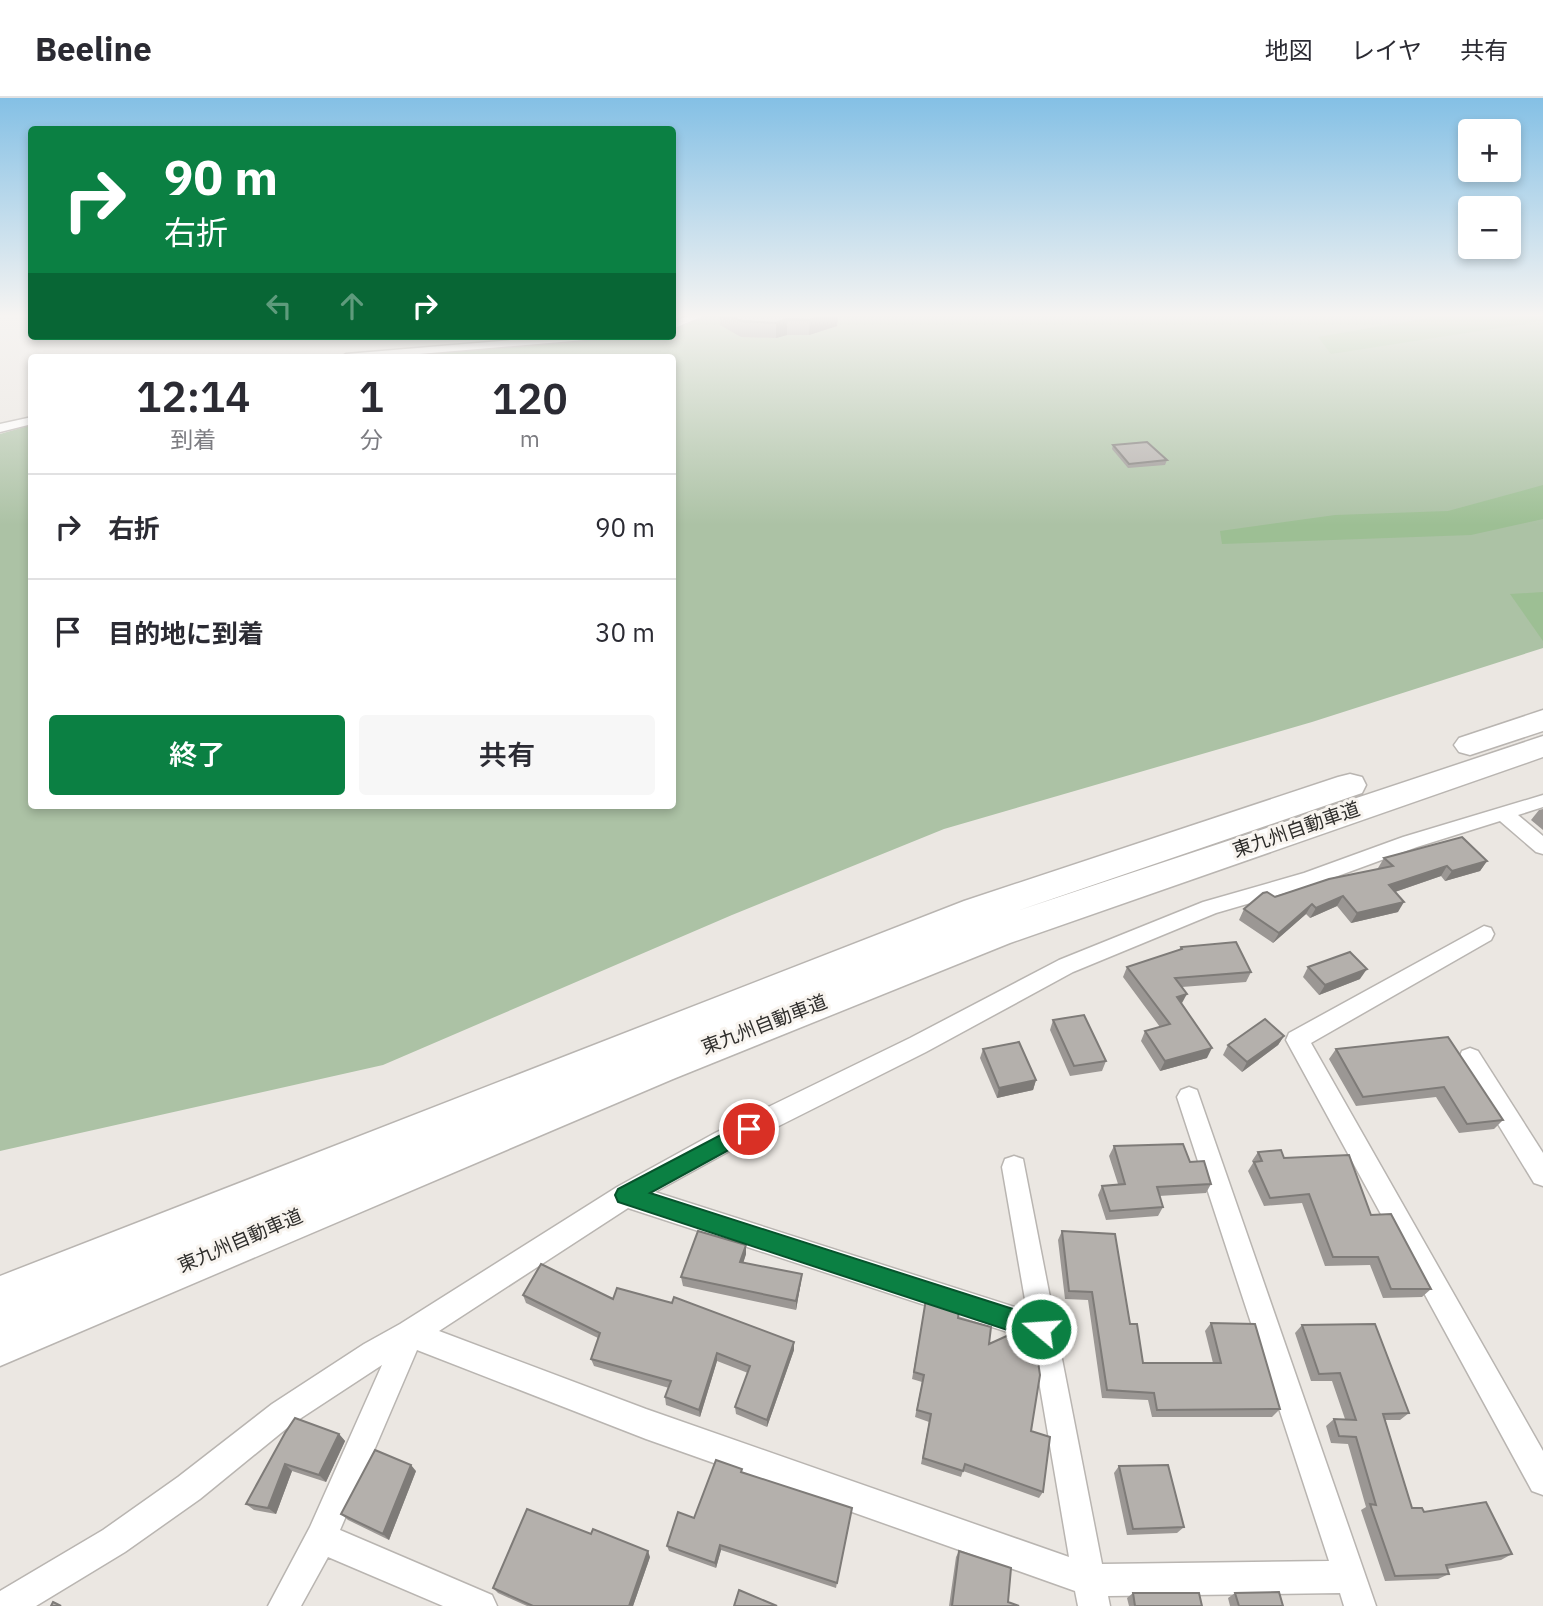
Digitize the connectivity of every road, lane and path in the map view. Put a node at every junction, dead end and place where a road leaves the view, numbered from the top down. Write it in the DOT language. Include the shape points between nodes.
graph roads {
  1 [pos="28,421"];
  2 [pos="0,428"];
  3 [pos="1543,720"];
  4 [pos="1543,746"];
  5 [pos="1543,801"];
  6 [pos="1504,814"];
  7 [pos="1543,847"];
  8 [pos="1484,934"];
  9 [pos="1470,1058"];
  10 [pos="1189,1097"];
  11 [pos="1014,1167"];
  12 [pos="1543,1175"];
  13 [pos="626,1195"];
  14 [pos="0,1300"];
  15 [pos="1041,1329"];
  16 [pos="410,1334"];
  17 [pos="0,1341"];
  18 [pos="1543,1480"];
  19 [pos="321,1538"];
  20 [pos="1351,1577"];
  21 [pos="1092,1593"];
  22 [pos="6,1606"];
  23 [pos="284,1606"];
  24 [pos="481,1606"];
  25 [pos="1360,1606"];
  1 -- 2 [label="street"];
  3 -- 14 [label="highway, 東九州自動車道" via="977,911"];
  4 -- 17 [label="highway, 東九州自動車道" via="998,933 658,1066"];
  5 -- 6 [label="street"];
  6 -- 7 [label="street"];
  6 -- 13 [label="street" via="1210,907 1066,966"];
  8 -- 18 [label="street" via="1297,1040"];
  9 -- 12 [label="street"];
  10 -- 20 [label="street"];
  11 -- 15 [label="street"];
  13 -- 15 [label="street"];
  13 -- 16 [label="street"];
  15 -- 21 [label="street"];
  16 -- 19 [label="street"];
  16 -- 21 [label="street"];
  16 -- 22 [label="street" via="282,1414 114,1541"];
  19 -- 23 [label="street"];
  19 -- 24 [label="street"];
  20 -- 21 [label="street"];
  20 -- 25 [label="street"];
}
